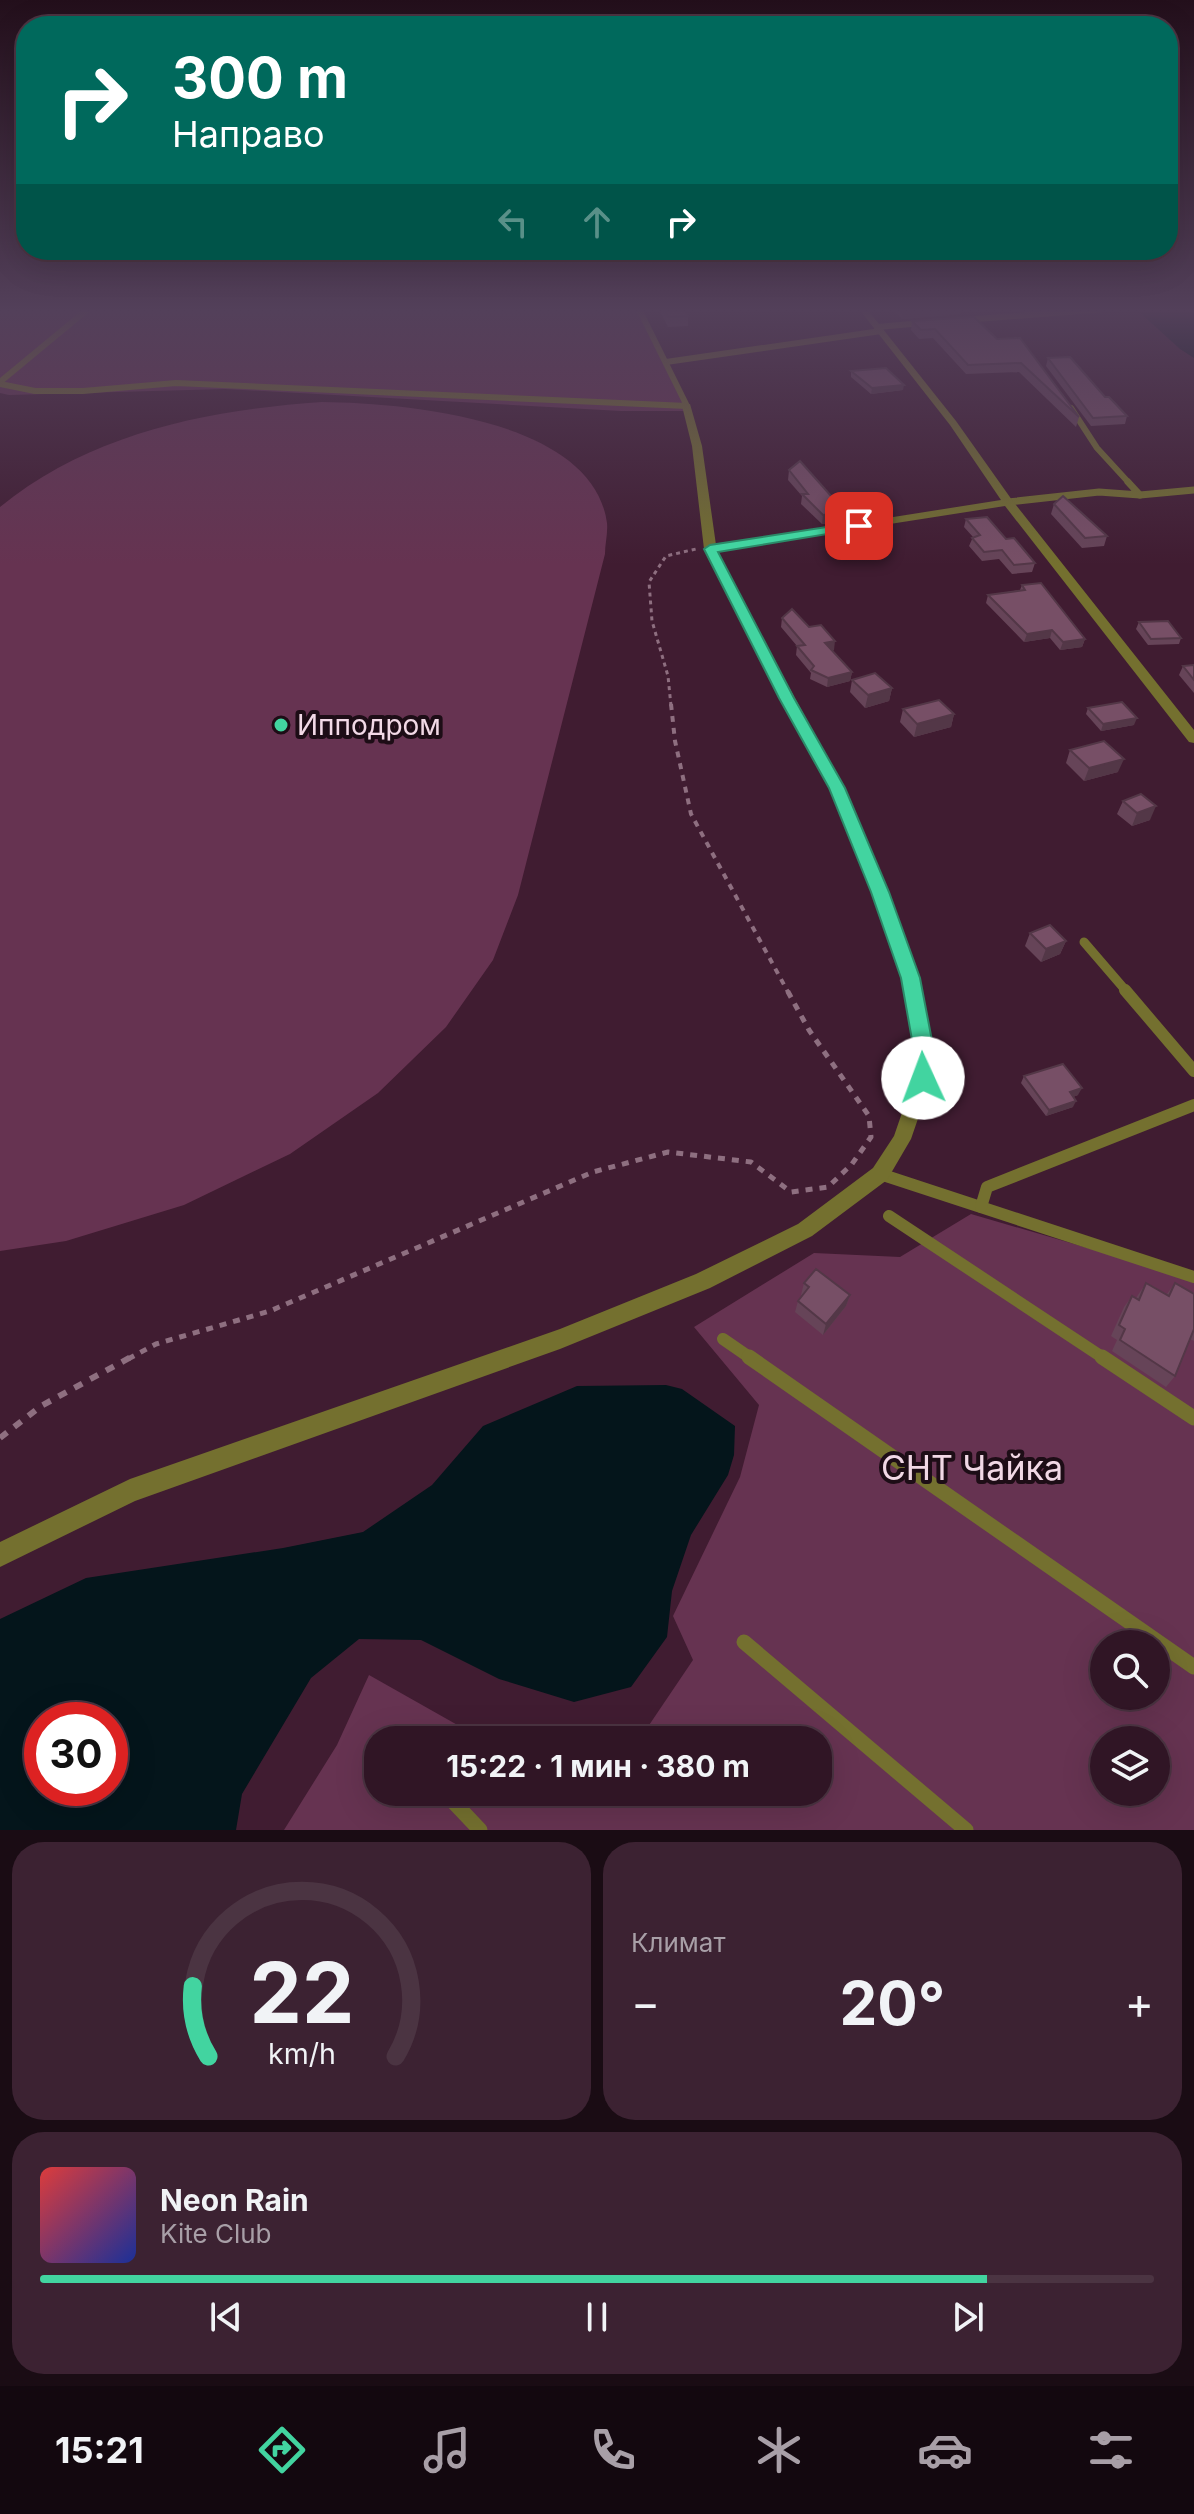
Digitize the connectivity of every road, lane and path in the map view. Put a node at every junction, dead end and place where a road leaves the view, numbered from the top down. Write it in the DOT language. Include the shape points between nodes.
graph roads {
  1 [pos="429,394"];
  2 [pos="681,394"];
  3 [pos="930,394"];
  4 [pos="1062,396"];
  5 [pos="687,406"];
  6 [pos="1194,490"];
  7 [pos="1140,495"];
  8 [pos="1008,502"];
  9 [pos="710,549"];
  10 [pos="1194,739"];
  11 [pos="1084,942"];
  12 [pos="1194,1071"];
  13 [pos="1194,1105"];
  14 [pos="880,1174"];
  15 [pos="981,1207"];
  16 [pos="889,1216"];
  17 [pos="1194,1277"];
  18 [pos="723,1339"];
  19 [pos="1194,1418"];
  20 [pos="0,1438"];
  21 [pos="0,1555"];
  22 [pos="744,1642"];
  23 [pos="1194,1667"];
  24 [pos="457,1806"];
  25 [pos="480,1830"];
  26 [pos="966,1830"];
  1 -- 5 [label="lane"];
  2 -- 5 [label="lane"];
  3 -- 8 [label="street"];
  4 -- 7 [label="lane" via="1097,448"];
  5 -- 9 [label="street"];
  6 -- 7 [label="lane"];
  7 -- 8 [label="lane" via="1099,492"];
  8 -- 9 [label="street"];
  8 -- 10 [label="street"];
  9 -- 14 [label="street" via="837,788 911,978 924,1051 923,1078 902,1139"];
  9 -- 20 [label="path" via="666,556 649,582 691,814 809,1030 869,1116 871,1137 852,1164 828,1187 791,1192 751,1162 668,1152 593,1172 270,1311 156,1344 41,1406"];
  11 -- 12 [label="lane"];
  13 -- 15 [label="lane" via="987,1187"];
  14 -- 15 [label="lane"];
  14 -- 21 [label="street" via="805,1230 703,1281 560,1339 130,1491"];
  15 -- 17 [label="lane"];
  16 -- 19 [label="lane"];
  18 -- 23 [label="lane"];
  22 -- 26 [label="lane"];
  24 -- 25 [label="lane"];
}
